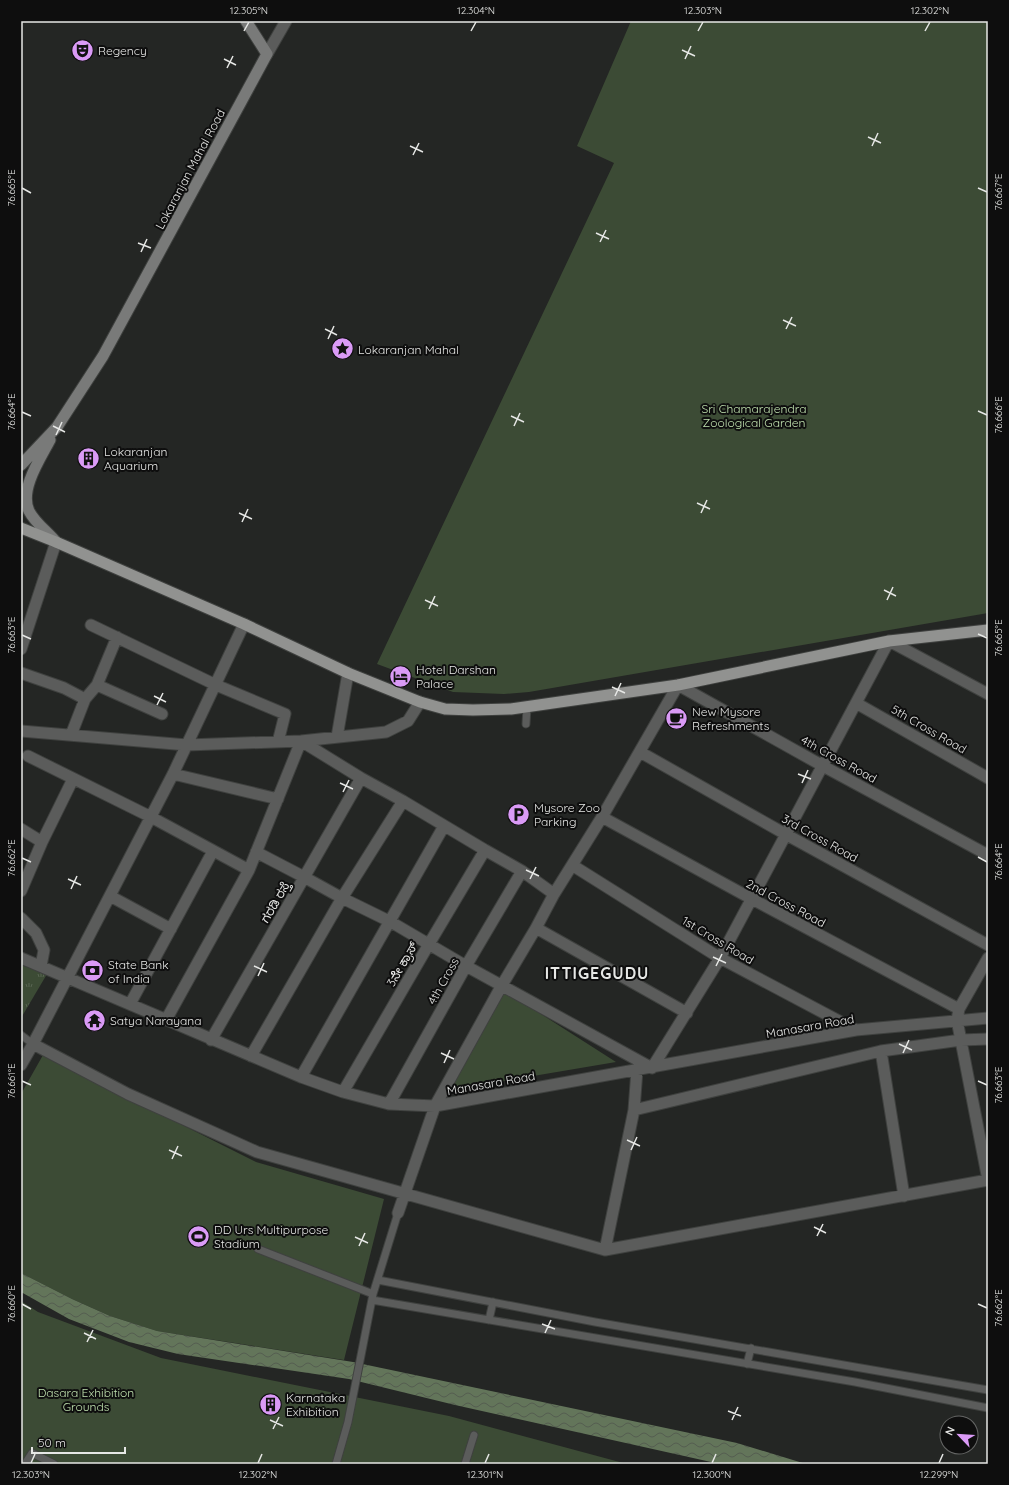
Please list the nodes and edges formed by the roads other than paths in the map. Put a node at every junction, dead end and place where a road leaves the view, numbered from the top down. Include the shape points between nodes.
1 (246, 21) edge
2 (286, 21) edge
3 (268, 54) junction
4 (57, 427) junction
5 (21, 465) edge
6 (21, 528) edge
7 (56, 542) junction
8 (26, 619) edge
9 (244, 624) junction
10 (91, 625) dead end
11 (988, 630) edge
12 (117, 638) junction
13 (889, 641) junction
14 (21, 649) edge
15 (21, 673) edge
16 (348, 673) junction
17 (98, 685) junction
18 (216, 685) junction
19 (678, 685) junction
20 (988, 694) edge
21 (85, 699) junction
22 (420, 702) junction
23 (856, 703) junction
24 (527, 707) junction
25 (162, 714) dead end
26 (526, 724) dead end
27 (21, 731) edge
28 (71, 735) junction
29 (337, 737) junction
30 (301, 741) junction
31 (278, 742) junction
32 (187, 745) junction
33 (640, 752) junction
34 (28, 756) dead end
35 (823, 766) junction
36 (173, 774) junction
37 (360, 778) junction
38 (988, 778) edge
39 (73, 779) junction
40 (278, 799) junction
41 (403, 801) junction
42 (151, 817) junction
43 (602, 817) junction
44 (444, 826) junction
45 (21, 829) edge
46 (787, 835) junction
47 (42, 842) junction
48 (485, 850) junction
49 (213, 851) junction
50 (256, 852) junction
51 (988, 855) edge
52 (572, 865) junction
53 (248, 870) junction
54 (522, 871) junction
55 (304, 877) junction
56 (21, 891) edge
57 (554, 894) junction
58 (110, 896) junction
59 (342, 898) junction
60 (752, 899) junction
61 (21, 918) edge
62 (391, 922) junction
63 (536, 928) junction
64 (171, 929) junction
65 (429, 944) junction
66 (988, 945) edge
67 (21, 958) edge
68 (720, 958) junction
69 (988, 958) edge
70 (40, 966) junction
71 (466, 966) junction
72 (68, 977) junction
73 (502, 985) junction
74 (130, 1004) junction
75 (959, 1009) junction
76 (687, 1013) junction
77 (988, 1018) edge
78 (166, 1020) junction
79 (958, 1020) junction
80 (856, 1030) junction
81 (21, 1035) edge
82 (988, 1039) edge
83 (211, 1040) junction
84 (961, 1040) junction
85 (34, 1044) junction
86 (881, 1051) junction
87 (251, 1056) junction
88 (21, 1065) edge
89 (652, 1068) junction
90 (637, 1070) junction
91 (301, 1077) junction
92 (343, 1092) junction
93 (389, 1104) junction
94 (435, 1106) junction
95 (634, 1110) junction
96 (988, 1180) edge
97 (404, 1194) junction
98 (904, 1196) junction
99 (398, 1213) joint
100 (258, 1248) dead end
101 (605, 1250) junction
102 (378, 1280) junction
103 (373, 1297) junction
104 (493, 1302) junction
105 (489, 1320) junction
106 (751, 1348) junction
107 (747, 1364) junction
108 (988, 1390) edge
109 (988, 1408) edge
110 (474, 1435) dead end
111 (24, 1464) edge
112 (54, 1464) edge
113 (336, 1464) edge
114 (465, 1464) edge

1 - 3 main road
2 - 3 street, Lokaranjan Mahal Road
3 - 4 main road, Lokaranjan Mahal Road via 107,350
4 - 5 main road, Lokaranjan Mahal Road
4 - 7 main road via 34,470 25,494 29,511
6 - 7 main road
7 - 8 street
7 - 9 main road
8 - 14 street
9 - 16 main road
9 - 18 street
10 - 12 street
11 - 13 main road
12 - 17 street
12 - 18 street
13 - 19 main road
13 - 20 street
13 - 23 street
15 - 21 street via 64,688
16 - 22 main road
16 - 29 street
17 - 21 street
17 - 25 street
18 - 31 street via 285,714
18 - 32 street
19 - 24 main road
19 - 33 street
19 - 35 street, 4th Cross Road
21 - 28 street
22 - 24 main road via 445,709
22 - 29 street via 408,721 386,732
23 - 35 street
23 - 38 street, 5th Cross Road
24 - 26 lane
27 - 28 street
28 - 32 street
29 - 30 street
30 - 31 street
30 - 37 street
30 - 40 street
31 - 32 street
32 - 36 street
33 - 43 street
33 - 46 street, 3rd Cross Road
34 - 39 street
35 - 46 street
35 - 51 street, 4th Cross Road
36 - 40 street
36 - 42 street
37 - 41 street
37 - 55 street, ಗರಡಿ ರಸ್ತೆ
39 - 42 street
39 - 47 street
40 - 50 street
41 - 44 street
41 - 59 street
42 - 49 street
42 - 58 street
43 - 52 street
43 - 60 street, 2nd Cross Road
44 - 48 street
44 - 62 street
45 - 47 street
46 - 60 street
46 - 66 street, 3rd Cross Road
47 - 56 street
48 - 54 street
48 - 65 street, 3ನೆೇ ಕ್ರಾಸ್
49 - 53 street
49 - 64 street
50 - 53 street
50 - 55 street
52 - 57 street
52 - 68 street, 1st Cross Road
53 - 78 street
54 - 57 street
54 - 71 street, 4th Cross
55 - 59 street
55 - 83 street, ಗರಡಿ ರಸ್ತೆ
57 - 63 street
58 - 64 street
58 - 72 street
59 - 62 street
59 - 87 street
60 - 68 street
60 - 75 street, 2nd Cross Road
61 - 70 street via 36,933 44,950
62 - 65 street
62 - 91 street
63 - 73 street
63 - 76 street
64 - 74 street
65 - 71 street
65 - 92 street, 3ನೆೇ ಕ್ರಾಸ್
67 - 70 street, Manasara Road
68 - 76 street
68 - 80 street, 1st Cross Road
69 - 75 street
70 - 72 street, Manasara Road
71 - 73 street
71 - 93 street, 4th Cross
72 - 74 street, Manasara Road
72 - 85 street
73 - 89 street
73 - 94 street
74 - 78 street, Manasara Road
75 - 79 street
76 - 89 street
77 - 79 street, Manasara Road
78 - 83 street, Manasara Road
79 - 80 street, Manasara Road
79 - 84 street
80 - 89 street, Manasara Road
81 - 85 lane
82 - 84 street
83 - 87 street, Manasara Road
84 - 86 street
84 - 96 street
85 - 88 street
85 - 97 street via 128,1094 257,1152
86 - 95 street
86 - 98 street
87 - 91 street, Manasara Road
89 - 90 street, Manasara Road
90 - 94 street, Manasara Road
90 - 95 street
91 - 92 street, Manasara Road
92 - 93 street, Manasara Road
93 - 94 street, Manasara Road
94 - 97 street
95 - 101 street
96 - 98 street
97 - 99 street
97 - 101 street
98 - 101 street
99 - 102 lane
100 - 103 lane
102 - 103 lane
102 - 104 lane
103 - 105 lane
103 - 113 lane via 348,1422
104 - 105 lane
104 - 106 lane
105 - 107 lane
106 - 107 lane
106 - 108 lane
107 - 109 lane
110 - 114 lane
111 - 112 lane via 32,1453

